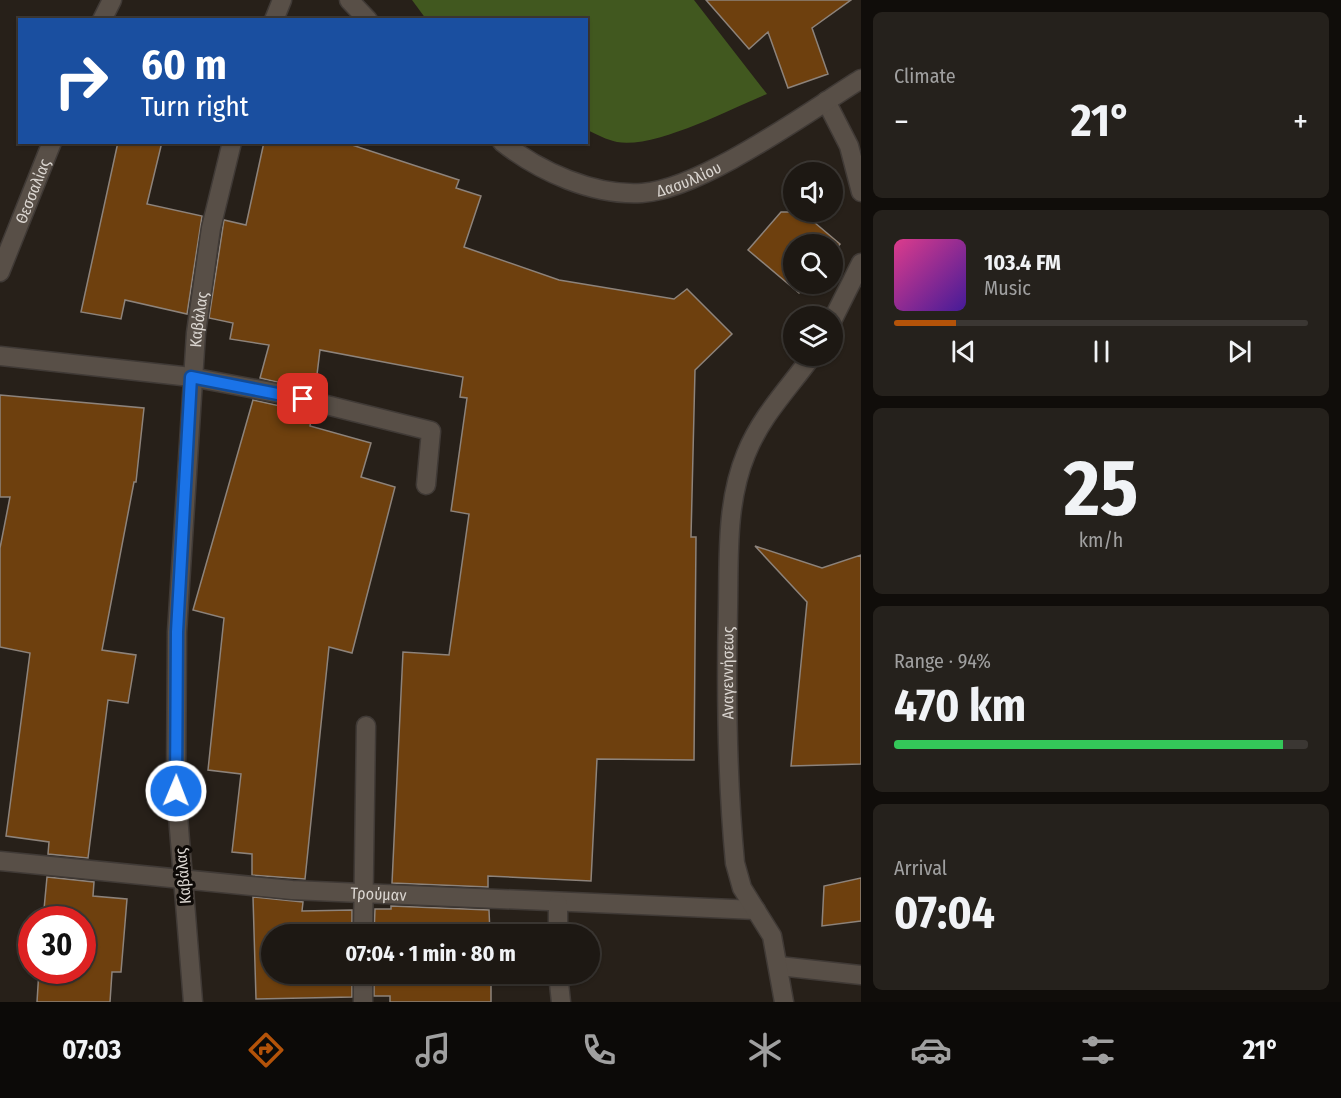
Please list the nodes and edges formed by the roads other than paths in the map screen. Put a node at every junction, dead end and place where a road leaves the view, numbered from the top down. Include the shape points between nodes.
1 (112, 0) edge
2 (282, 0) edge
3 (349, 0) edge
4 (103, 18) edge
5 (275, 18) edge
6 (366, 18) edge
7 (861, 79) edge
8 (826, 101) junction
9 (51, 144) edge
10 (232, 144) edge
11 (505, 144) edge
12 (861, 192) edge
13 (861, 263) edge
14 (0, 272) edge
15 (840, 306) edge
16 (0, 356) edge
17 (804, 366) edge
18 (191, 377) junction
19 (426, 485) dead end
20 (366, 726) dead end
21 (0, 861) edge
22 (184, 880) junction
23 (362, 894) junction
24 (558, 904) junction
25 (756, 910) junction
26 (363, 924) edge
27 (558, 924) edge
28 (779, 966) junction
29 (861, 975) edge
30 (363, 984) edge
31 (559, 984) edge
32 (193, 1002) edge
33 (363, 1002) edge
34 (561, 1002) edge
35 (784, 1002) edge

1 - 4 street
2 - 5 street
3 - 6 street
7 - 8 street, Δασυλλίου
8 - 11 street, Δασυλλίου via 705,172 674,186 643,193 615,192 576,182 528,160
8 - 12 street via 849,146
9 - 14 street, Θεσσαλίας
10 - 18 street, Καβάλας via 211,228
13 - 15 street
16 - 18 street
17 - 25 street, Αναγεννήσεως via 753,436 731,517 727,674 733,838 739,880
18 - 19 street via 282,393 431,431
18 - 22 street, Καβάλας via 177,632 176,791
20 - 23 street
21 - 22 street, Τρούμαν
22 - 23 street, Τρούμαν
22 - 32 street, Καβάλας
23 - 24 street, Τρούμαν
23 - 26 street
24 - 25 street, Τρούμαν
24 - 27 street
25 - 28 street, Αναγεννήσεως via 772,936
28 - 29 street
28 - 35 street, Αναγεννήσεως
30 - 33 street
31 - 34 street

